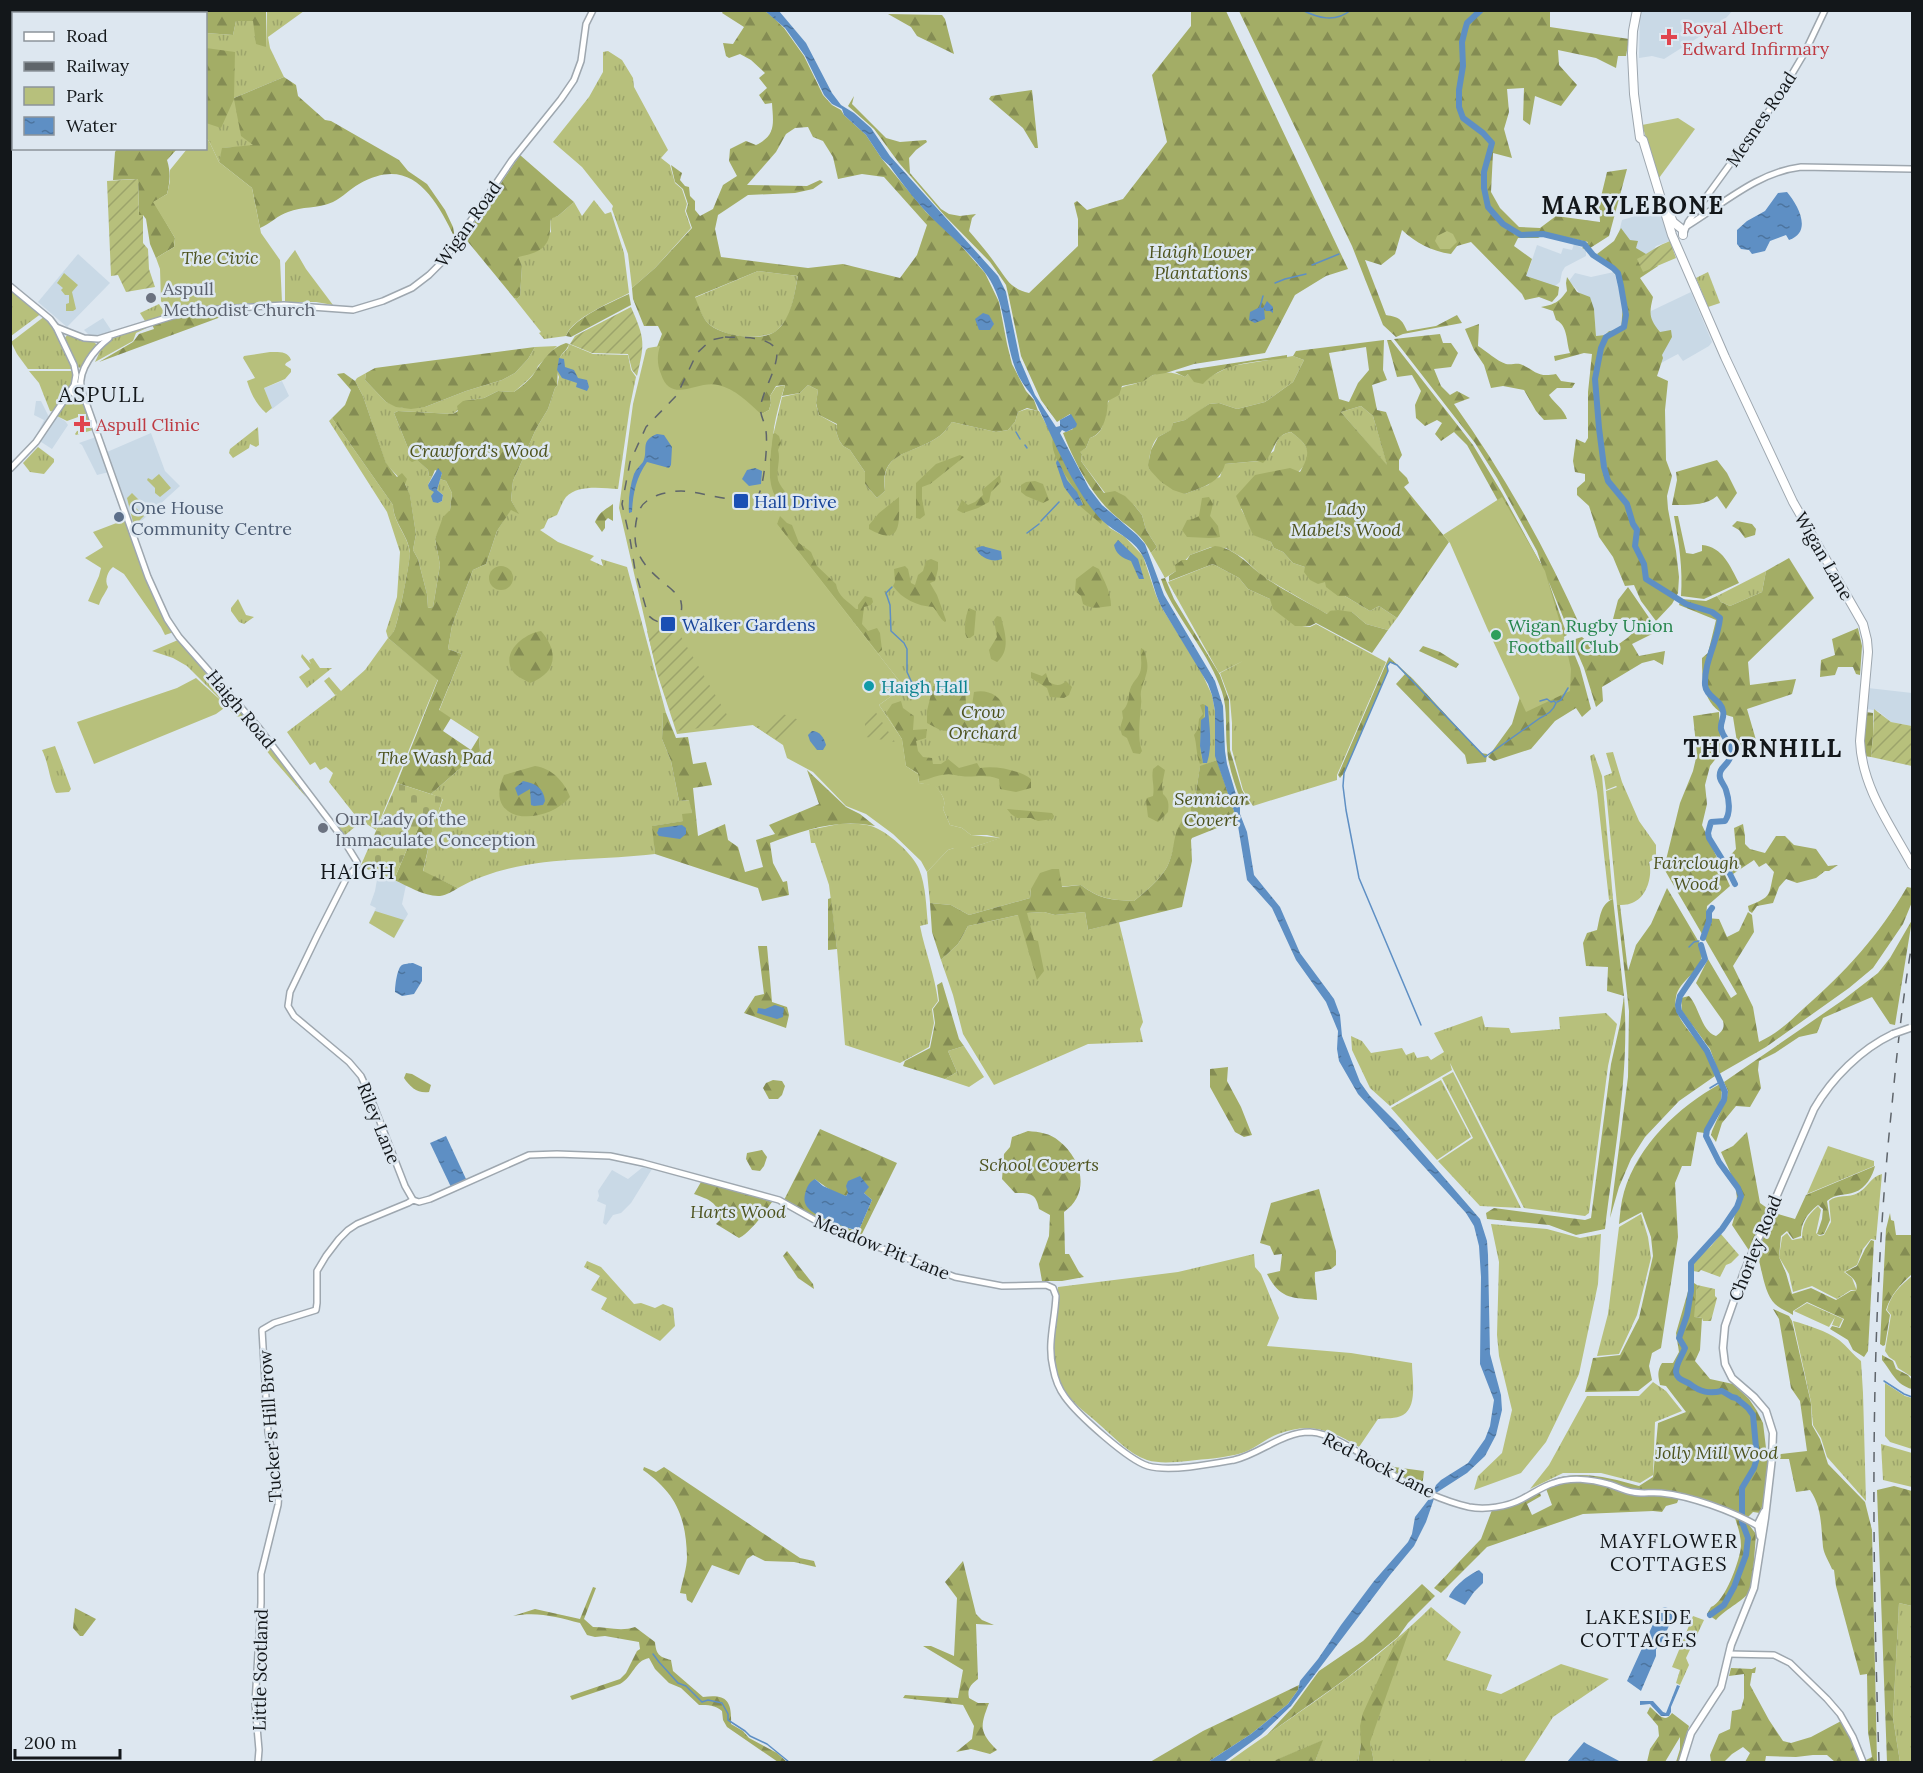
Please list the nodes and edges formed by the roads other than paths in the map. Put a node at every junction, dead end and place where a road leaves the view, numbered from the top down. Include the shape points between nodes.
1 (593, 10) edge
2 (1637, 10) edge
3 (1825, 10) edge
4 (1912, 169) edge
5 (1657, 184) junction
6 (1707, 197) junction
7 (1713, 201) junction
8 (1724, 202) junction
9 (1716, 208) junction
10 (1683, 228) junction
11 (1672, 235) junction
12 (1681, 256) junction
13 (10, 286) edge
14 (56, 327) junction
15 (71, 333) junction
16 (110, 337) junction
17 (90, 340) junction
18 (64, 342) junction
19 (97, 349) junction
20 (74, 365) junction
21 (86, 365) junction
22 (73, 387) junction
23 (79, 392) junction
24 (64, 400) junction
25 (10, 470) edge
26 (1912, 865) edge
27 (287, 1002) joint
28 (1911, 1028) edge
29 (413, 1200) junction
30 (316, 1310) joint
31 (1148, 1466) joint
32 (1761, 1525) junction
33 (261, 1578) joint
34 (1729, 1654) junction
35 (258, 1762) edge
36 (1682, 1762) edge
37 (1863, 1762) edge

1 - 16 main road, Wigan Road via 586,24 574,80 523,145 444,260 412,288 353,310 284,305 203,310
2 - 5 highway, Wigan Lane via 1632,53 1634,94
3 - 6 main road, Mesnes Road via 1784,89
4 - 8 main road via 1792,168 1766,177
5 - 10 highway, Wigan Lane via 1671,219
5 - 11 highway, Wigan Lane
6 - 7 main road
6 - 10 main road, Mesnes Road
7 - 8 main road
7 - 9 main road
8 - 9 main road
9 - 10 main road
10 - 11 highway via 1673,229
10 - 12 highway, Wigan Lane
11 - 12 highway, Wigan Lane
12 - 26 highway, Wigan Lane via 1793,502 1863,624 1868,652 1860,741 1862,759 1881,812
13 - 14 main road
14 - 15 main road
14 - 18 main road
15 - 17 main road
15 - 18 main road
16 - 17 main road, Wigan Road
16 - 19 main road, Wigan Road
17 - 19 main road
18 - 20 main road
19 - 21 main road, Wigan Road
20 - 21 main road
20 - 22 main road
21 - 23 main road, Wigan Road
22 - 23 main road via 77,385
22 - 24 main road
23 - 24 main road
23 - 27 main road, Haigh Road via 86,401 148,577 167,619 259,728 357,861
24 - 25 main road via 36,442
27 - 29 main road, Riley Lane via 294,1016 361,1076
28 - 32 main road, Chorley Road, bridge via 1872,1046 1820,1098 1728,1316 1725,1364 1732,1378 1761,1404 1772,1426 1767,1506
29 - 30 main road, Meadow Pit Lane via 357,1224 339,1239 317,1271
29 - 31 main road, Meadow Pit Lane via 430,1199 529,1155 610,1156 779,1200 829,1228 954,1277 1002,1286 1046,1285 1054,1291 1056,1300 1051,1359 1063,1395 1118,1447
30 - 33 main road, Tucker's Hill Brow via 266,1326 262,1331 268,1432 279,1491
31 - 32 main road, Red Rock Lane via 1196,1466 1237,1459 1277,1440 1310,1432 1350,1447 1403,1481 1472,1507 1496,1506 1520,1500 1554,1482 1581,1480 1634,1492 1667,1494
32 - 34 main road, Chorley Road via 1754,1588
33 - 35 main road, Little Scotland via 255,1704
34 - 36 main road, Chorley Road via 1714,1699 1691,1733
34 - 37 main road via 1774,1655 1790,1663 1840,1714

